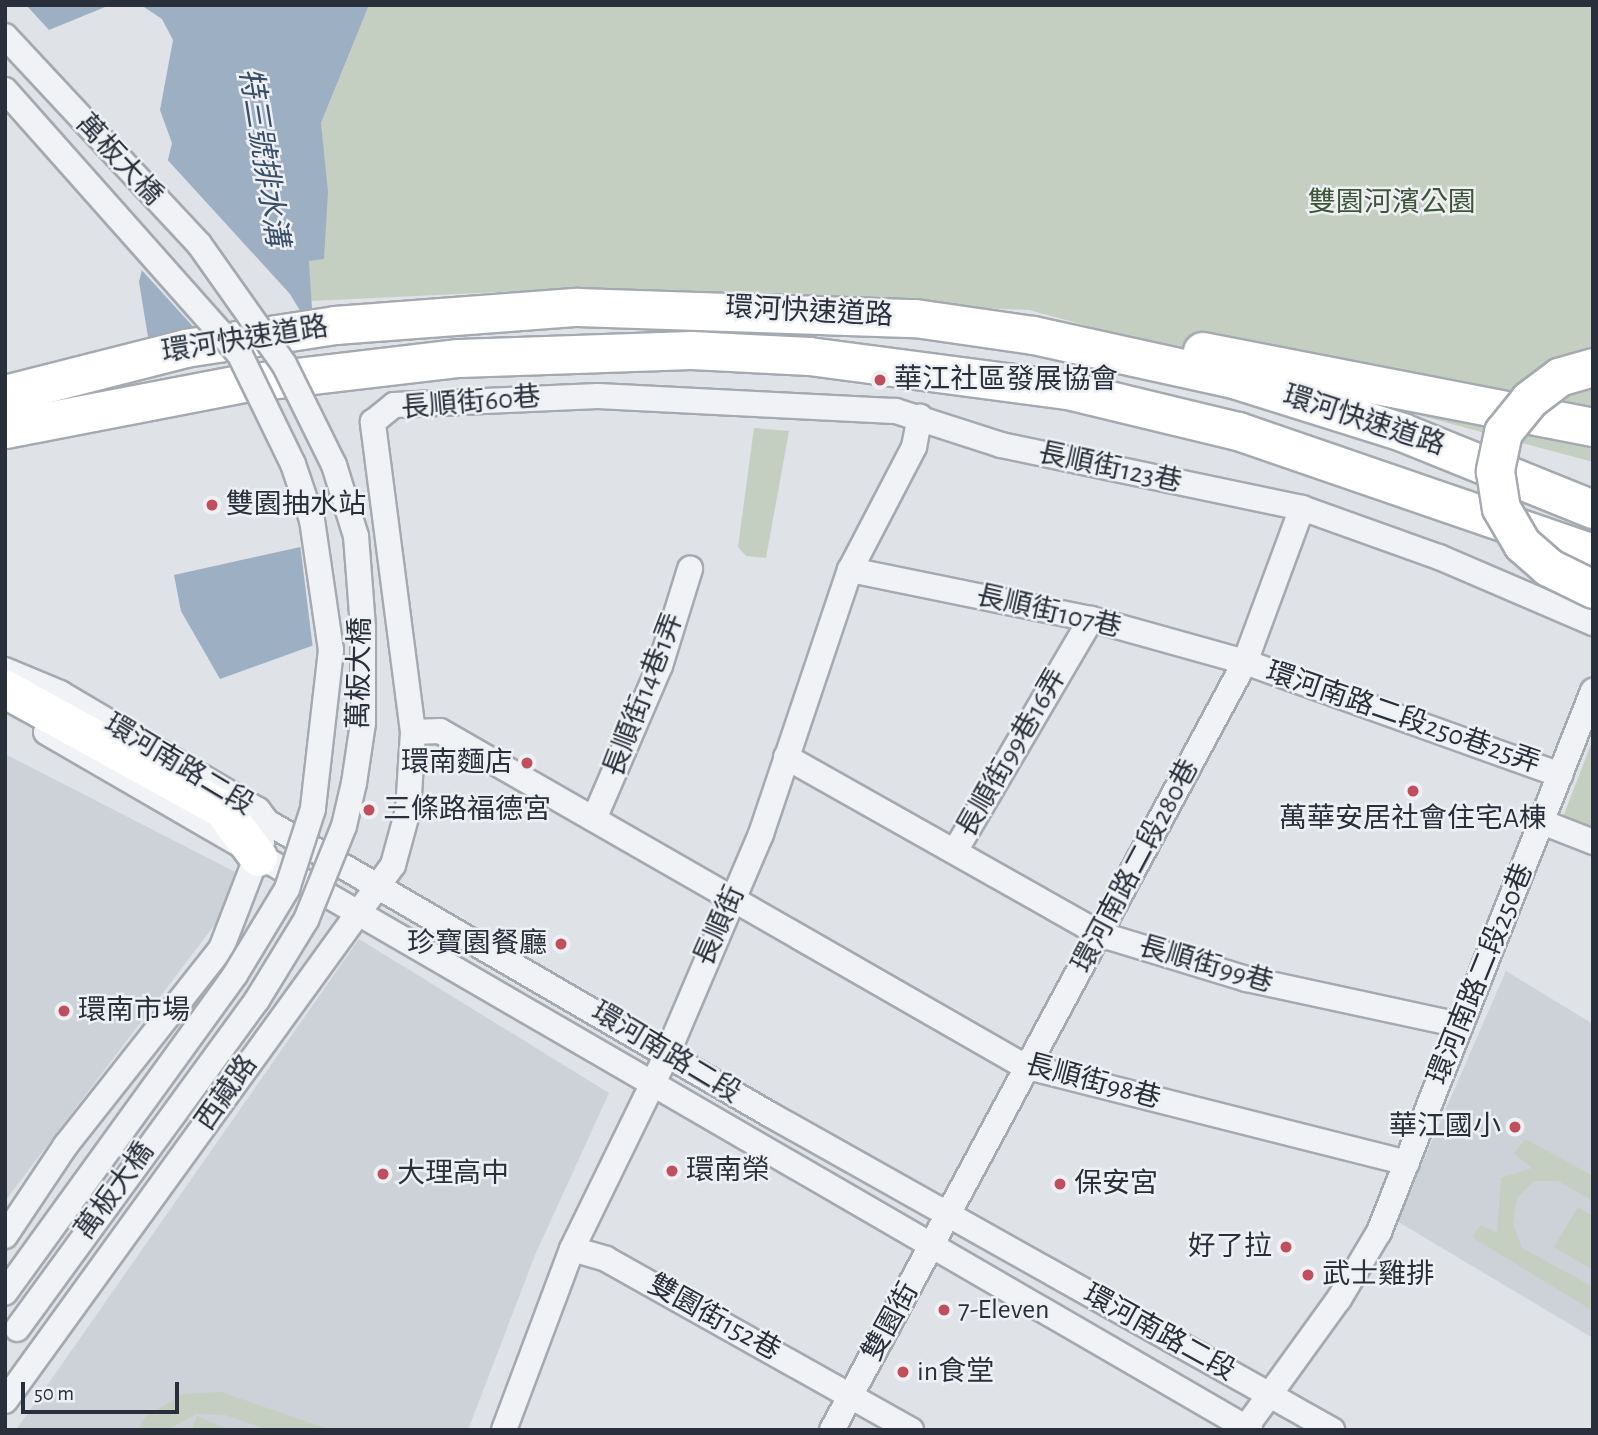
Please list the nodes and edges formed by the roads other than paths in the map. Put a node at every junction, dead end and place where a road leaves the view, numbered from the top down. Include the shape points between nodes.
1 (5, 36) edge
2 (5, 90) edge
3 (1033, 335) junction
4 (1593, 354) edge
5 (110, 365) junction
6 (1593, 367) edge
7 (5, 394) edge
8 (5, 404) edge
9 (920, 417) junction
10 (1593, 427) edge
11 (5, 429) edge
12 (1302, 508) junction
13 (1593, 509) edge
14 (1593, 553) edge
15 (690, 569) dead end
16 (850, 570) junction
17 (1593, 589) edge
18 (1593, 606) edge
19 (1091, 619) junction
20 (1593, 623) edge
21 (1245, 662) junction
22 (5, 670) edge
23 (5, 689) edge
24 (1593, 691) edge
25 (5, 708) edge
26 (413, 732) junction
27 (786, 757) junction
28 (1560, 775) junction
29 (594, 818) junction
30 (267, 822) junction
31 (1542, 822) junction
32 (1593, 842) edge
33 (955, 851) junction
34 (258, 857) junction
35 (376, 887) junction
36 (733, 895) junction
37 (354, 911) junction
38 (1102, 935) junction
39 (1459, 1024) junction
40 (668, 1052) junction
41 (1024, 1066) junction
42 (650, 1081) junction
43 (1407, 1163) junction
44 (948, 1213) junction
45 (5, 1236) edge
46 (934, 1244) junction
47 (572, 1249) junction
48 (5, 1293) edge
49 (11, 1336) edge
50 (1269, 1394) junction
51 (851, 1396) junction
52 (5, 1401) edge
53 (1247, 1429) edge
54 (504, 1430) edge
55 (832, 1430) edge
56 (911, 1430) edge
57 (1332, 1430) edge

1 - 49 street, 萬板大橋, bridge via 199,244 296,383 334,464 356,536 363,628 363,723 354,783 340,838 306,920 257,1000
2 - 48 street, 萬板大橋, bridge via 240,355 293,464 312,520 331,650 315,797 286,889 235,975
3 - 5 highway, 環河快速道路, bridge via 915,317 799,310 577,307 335,325
3 - 10 highway via 1238,355
3 - 13 highway, 環河快速道路 via 1247,383 1402,432
4 - 18 street via 1558,362 1508,402 1489,432 1482,466 1485,505 1500,536 1545,584
5 - 7 highway, 環河快速道路
5 - 8 highway
6 - 17 highway, bridge via 1559,377 1529,400 1503,432 1495,471 1501,508 1522,544 1548,567
9 - 12 street, 長順街123巷 via 1000,445
9 - 16 street, 長順街 via 914,447
9 - 26 street, 長順街60巷 via 758,400 598,396 394,405 373,422
11 - 14 highway, 環河快速道路, bridge via 245,383 569,352 809,356 1068,390 1237,431
12 - 20 street, 長順街123巷 via 1439,556
12 - 21 street, 環河南路二段280巷
15 - 29 street, 長順街14巷1弄 via 660,666
16 - 19 street, 長順街107巷
16 - 27 street, 長順街
19 - 21 street, 長順街107巷
19 - 33 street, 長順街99巷16弄
21 - 28 street, 環河南路二段250巷25弄
21 - 38 street, 環河南路二段280巷
22 - 30 street, 環河南路二段 via 60,693 258,810
23 - 34 highway via 222,809
24 - 28 street, 環河南路二段250巷
25 - 34 street, 環河南路二段
26 - 29 street, 長順街98巷 via 440,731
26 - 35 street, 長順街60巷 via 408,810 393,865
27 - 33 street, 長順街99巷
27 - 36 street, 長順街
28 - 31 street, 環河南路二段250巷
29 - 36 street, 長順街98巷
30 - 34 street
30 - 35 street, 環河南路二段
31 - 32 street
31 - 39 street, 環河南路二段250巷
33 - 38 street, 長順街99巷
34 - 37 street, 環河南路二段
34 - 45 street via 221,949 66,1145
35 - 37 street, 西藏路
35 - 40 street, 環河南路二段
36 - 40 street, 長順街
36 - 41 street, 長順街98巷
37 - 42 street, 環河南路二段
37 - 52 street, 西藏路
38 - 39 street, 長順街99巷 via 1247,979
38 - 41 street, 環河南路二段280巷
39 - 43 street, 環河南路二段250巷
40 - 42 street, 長順街
40 - 44 street, 環河南路二段
41 - 43 street, 長順街98巷
41 - 44 street, 環河南路二段280巷
42 - 46 street, 環河南路二段
42 - 47 street, 長順街
43 - 50 street, 環河南路二段250巷 via 1379,1233 1339,1299
44 - 46 street, 雙園街
44 - 50 street, 環河南路二段
46 - 51 street, 雙園街
46 - 53 street, 環河南路二段
47 - 51 street, 雙園街152巷 via 606,1259
47 - 54 street, 長順街
50 - 53 street, 環河南路二段250巷
50 - 57 street, 環河南路二段
51 - 55 street, 雙園街
51 - 56 street, 雙園街152巷

